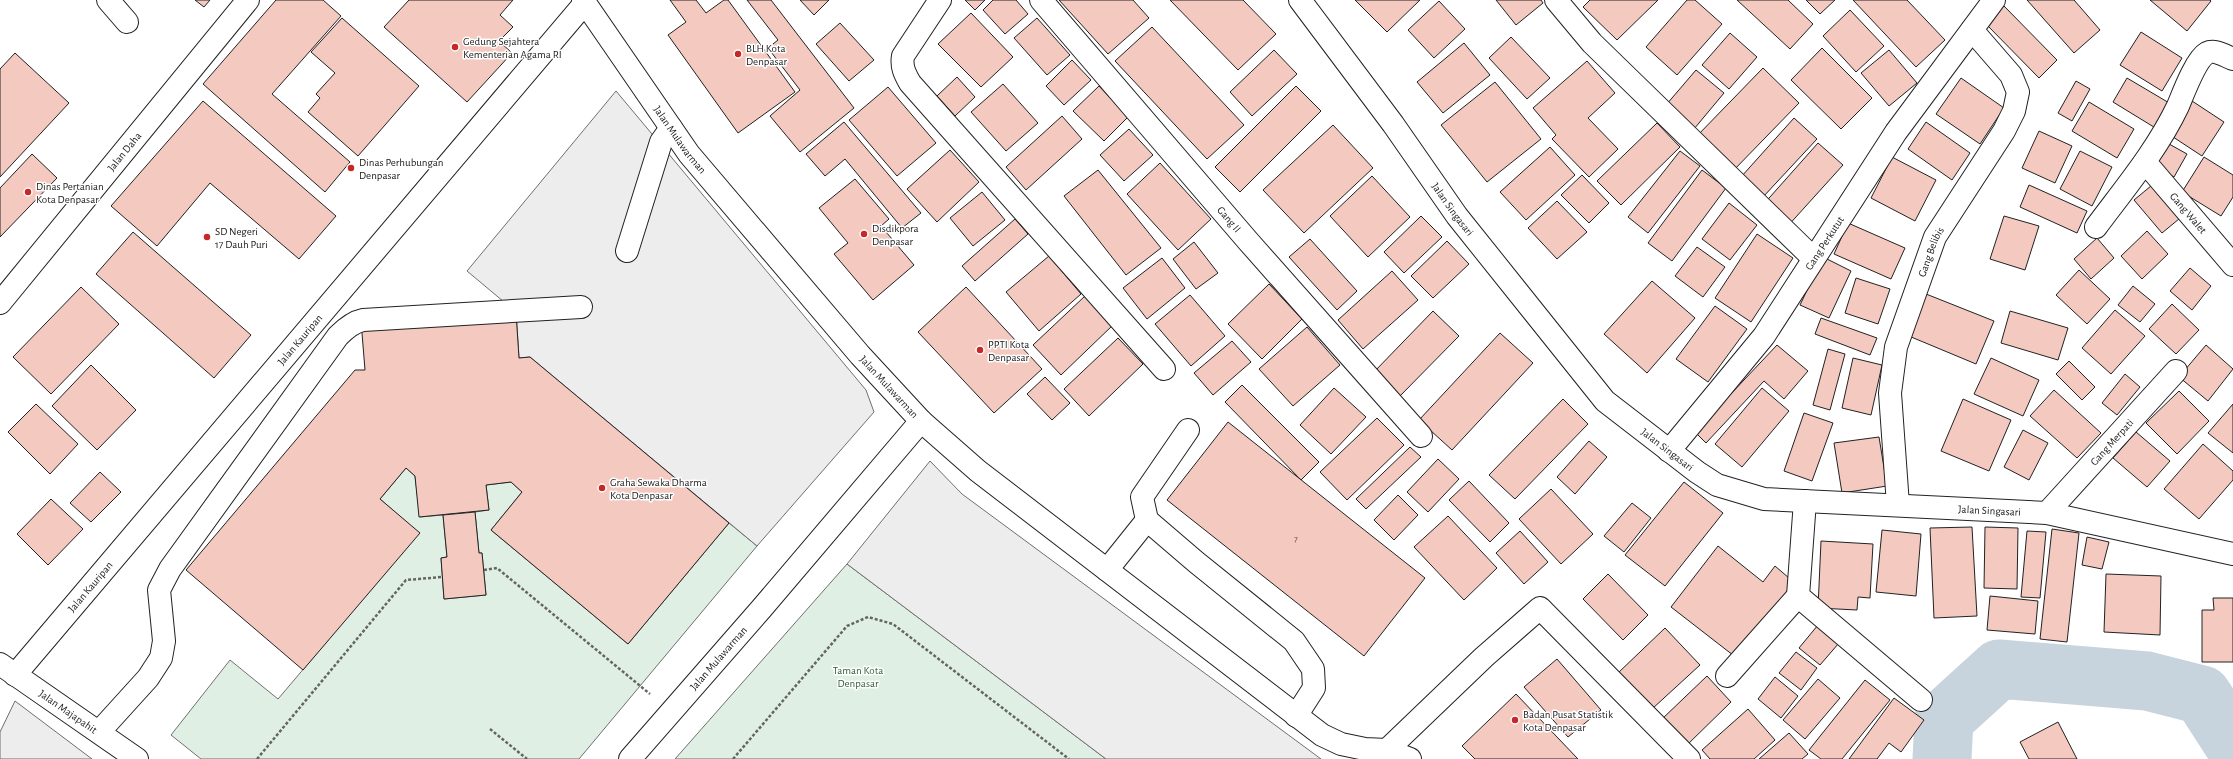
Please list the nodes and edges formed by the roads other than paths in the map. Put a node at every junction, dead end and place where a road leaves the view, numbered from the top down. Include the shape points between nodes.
1 (108, 0) edge
2 (248, 0) edge
3 (940, 0) edge
4 (1041, 0) edge
5 (1300, 0) edge
6 (1556, 0) edge
7 (1994, 0) edge
8 (584, 2) edge
9 (127, 22) dead end
10 (1972, 30) junction
11 (2233, 59) edge
12 (671, 128) junction
13 (2145, 162) junction
14 (2096, 227) dead end
15 (627, 251) dead end
16 (1813, 258) junction
17 (2233, 264) edge
18 (0, 303) edge
19 (581, 307) dead end
20 (1164, 369) dead end
21 (2176, 371) dead end
22 (921, 421) junction
23 (1188, 430) dead end
24 (1421, 436) dead end
25 (1669, 451) junction
26 (1805, 502) junction
27 (1898, 505) junction
28 (2046, 513) junction
29 (1147, 520) junction
30 (2233, 554) edge
31 (1107, 570) junction
32 (1798, 596) junction
33 (7, 670) edge
34 (1727, 676) dead end
35 (1921, 700) dead end
36 (1296, 716) junction
37 (99, 732) junction
38 (1387, 750) junction
39 (137, 759) edge
40 (630, 759) edge
41 (1410, 759) edge
42 (1689, 759) edge

1 - 9 street
2 - 18 street, Jalan Daha
3 - 20 street via 903,56 901,63 910,83
4 - 24 street, Gang II via 1248,241
5 - 25 street, Jalan Singasari via 1393,124 1457,216 1605,401
6 - 16 street via 1592,43
7 - 10 street, Gang Perkutut
8 - 12 street, Jalan Mulawarman
8 - 33 street, Jalan Kauripan
10 - 16 street, Gang Perkutut via 1896,132
10 - 27 street, Gang Belibis via 2011,75 2018,92 2014,111 2004,131 1935,237 1896,347 1890,393
11 - 13 street via 2212,52 2206,54 2194,70 2170,122
12 - 15 street via 661,142
12 - 22 street, Jalan Mulawarman via 689,154 860,355
13 - 14 street
13 - 17 street, Gang Walet
16 - 25 street, Gang Perkutut via 1764,336
19 - 37 street via 363,320 355,322 338,336 170,569 159,590 164,641 160,658 148,678
21 - 28 street, Gang Merpati
22 - 31 street via 978,471
22 - 40 street, Jalan Mulawarman
23 - 29 street via 1142,497
25 - 26 street, Jalan Singasari via 1697,472 1724,487 1764,499
26 - 27 street, Jalan Singasari
26 - 32 street
27 - 28 street, Jalan Singasari
28 - 30 street, Jalan Singasari
29 - 31 street
29 - 36 street via 1294,641 1312,669 1314,688
31 - 36 street
32 - 34 street
32 - 35 street
33 - 37 street, Jalan Majapahit
36 - 38 street via 1322,735 1341,744
37 - 39 street, Jalan Majapahit
38 - 41 street
38 - 42 street via 1484,657 1540,608

